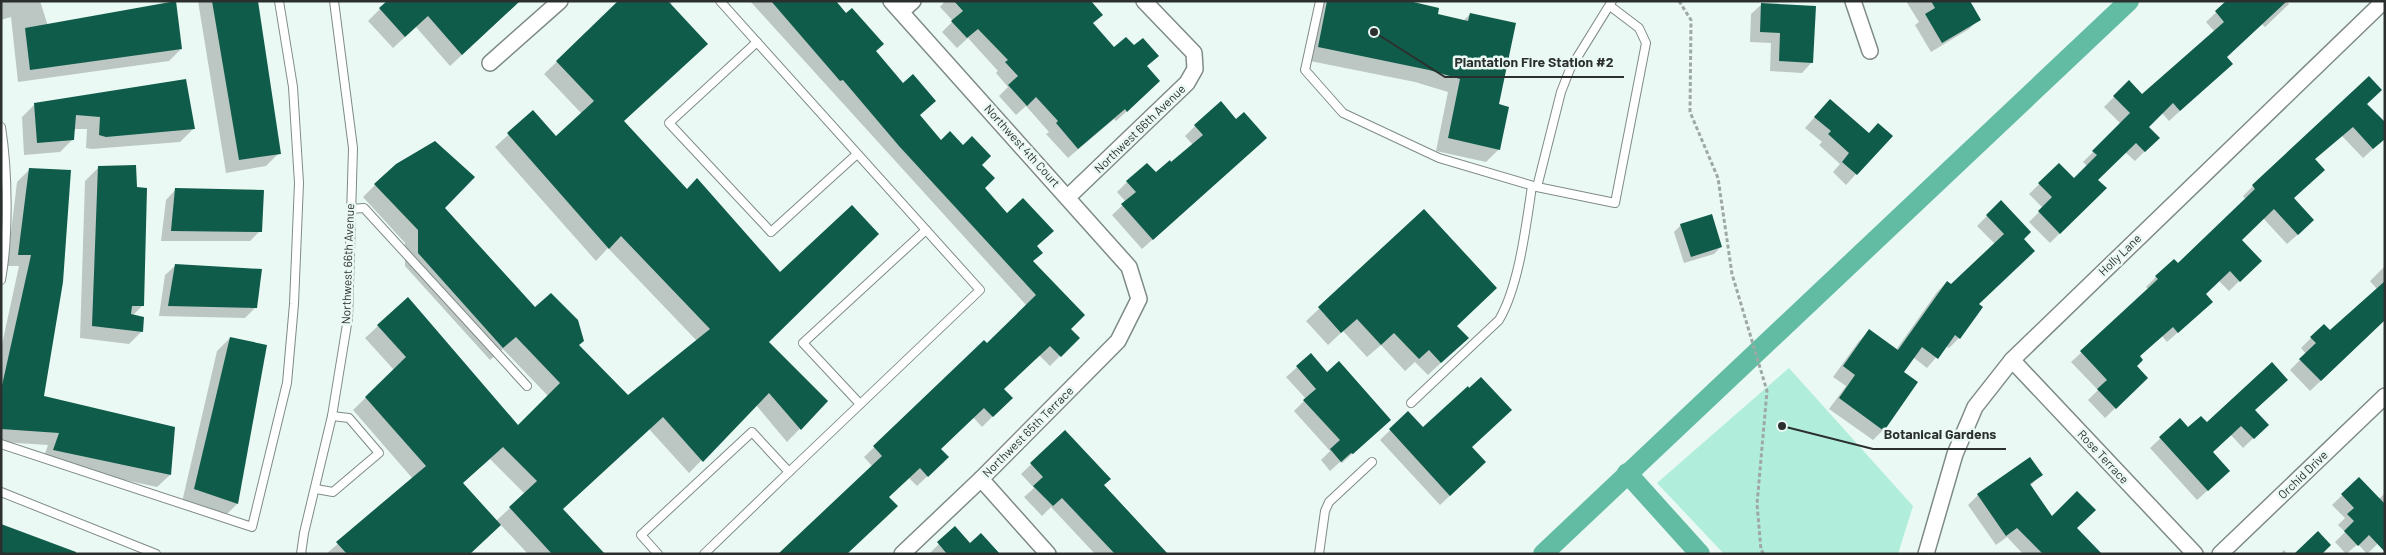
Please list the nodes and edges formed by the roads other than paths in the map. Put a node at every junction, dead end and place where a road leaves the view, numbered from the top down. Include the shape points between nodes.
1 (279, 1) edge
2 (334, 1) edge
3 (560, 1) edge
4 (720, 1) edge
5 (913, 1) edge
6 (1144, 1) edge
7 (1320, 1) edge
8 (1853, 1) edge
9 (2384, 1) edge
10 (1611, 4) edge
11 (896, 7) edge
12 (756, 42) junction
13 (1870, 51) dead end
14 (490, 63) dead end
15 (1, 127) edge
16 (857, 154) junction
17 (1535, 187) junction
18 (1068, 197) junction
19 (351, 209) junction
20 (926, 230) junction
21 (1, 280) edge
22 (1140, 299) joint
23 (2012, 360) junction
24 (527, 386) dead end
25 (2385, 396) edge
26 (1411, 403) dead end
27 (860, 404) junction
28 (332, 416) junction
29 (1, 444) edge
30 (1372, 462) dead end
31 (789, 472) junction
32 (981, 479) junction
33 (316, 489) junction
34 (1, 492) edge
35 (156, 554) edge
36 (301, 554) edge
37 (658, 554) edge
38 (704, 554) edge
39 (902, 554) edge
40 (1048, 554) edge
41 (1319, 554) edge
42 (1926, 554) edge
43 (2195, 554) edge
44 (2220, 554) edge

1 - 29 lane via 293,87 299,183 294,304 286,383 252,527
2 - 19 lane, Northwest 66th Avenue via 353,148
3 - 14 street
4 - 12 lane
5 - 11 street
6 - 18 street, Northwest 66th Avenue via 1194,53 1195,69 1188,83
7 - 17 lane via 1305,70 1343,113 1439,158
8 - 13 street
9 - 23 street, Holly Lane
10 - 17 lane via 1570,69 1560,92
10 - 17 lane via 1640,28 1646,43 1615,203
11 - 18 street, Northwest 4th Court
12 - 16 lane
12 - 16 lane via 670,122 771,232
15 - 21 lane via 5,156
16 - 20 lane
17 - 26 lane via 1514,284 1499,320
18 - 22 street, Northwest 4th Court via 1129,267
19 - 24 lane via 364,208
19 - 28 lane, Northwest 66th Avenue via 348,318
20 - 27 lane via 980,290
20 - 27 lane via 803,343
22 - 32 street, Northwest 65th Terrace via 1118,342
23 - 42 street, Holly Lane via 1975,407 1955,454
23 - 43 street, Rose Terrace
25 - 44 street, Orchid Drive
27 - 31 lane
28 - 33 lane, Northwest 66th Avenue
28 - 33 lane via 349,418 379,453 334,492
30 - 41 lane via 1329,502
31 - 37 lane via 752,432 641,535
31 - 38 lane
32 - 39 street, Northwest 65th Terrace
32 - 40 street
33 - 36 lane, Northwest 66th Avenue
34 - 35 lane

